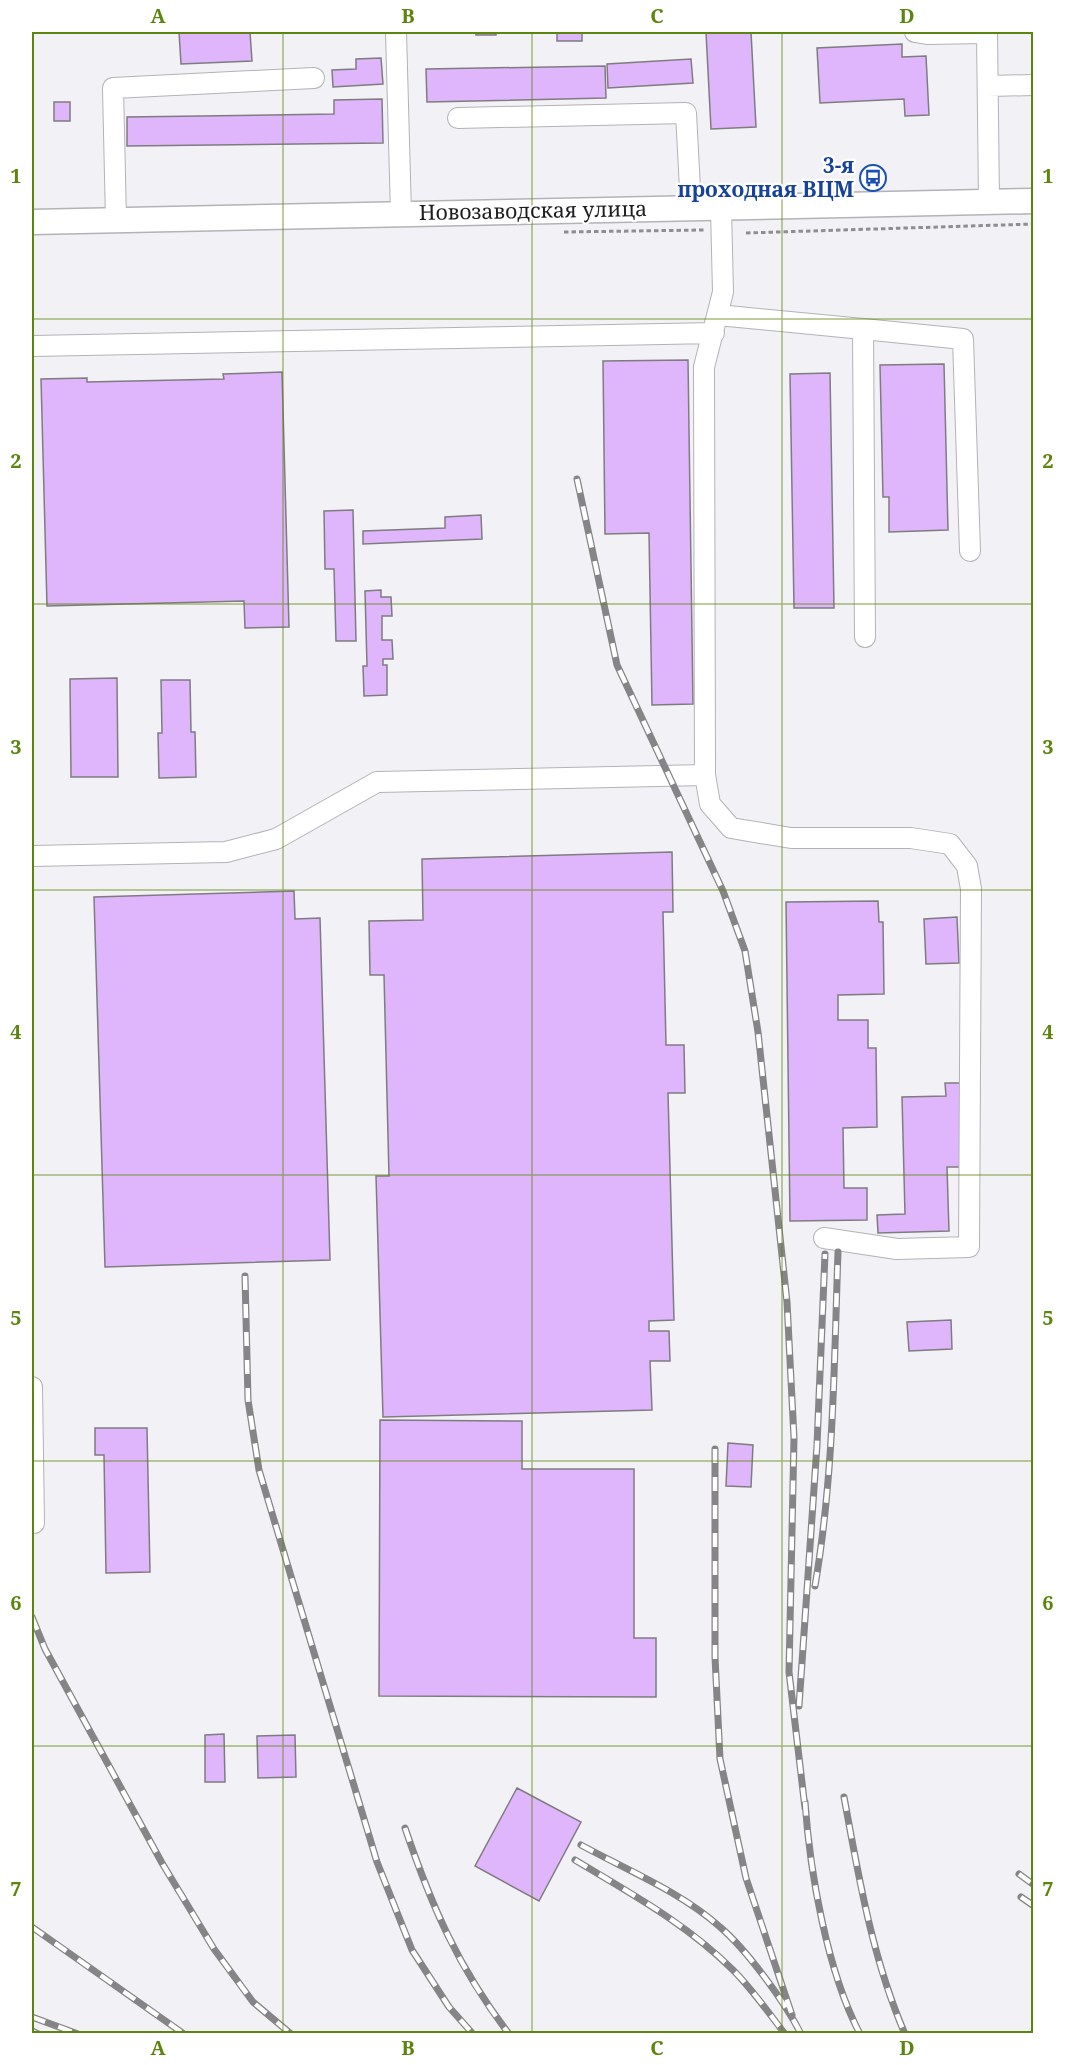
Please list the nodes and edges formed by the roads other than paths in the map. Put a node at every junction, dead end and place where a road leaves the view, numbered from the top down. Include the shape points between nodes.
1 (396, 32) edge
2 (915, 32) edge
3 (987, 32) edge
4 (314, 78) dead end
5 (1034, 85) edge
6 (988, 86) junction
7 (458, 118) dead end
8 (1034, 201) edge
9 (989, 202) junction
10 (691, 208) junction
11 (721, 208) junction
12 (401, 214) junction
13 (116, 220) junction
14 (32, 222) edge
15 (716, 324) junction
16 (863, 329) junction
17 (32, 346) edge
18 (970, 550) dead end
19 (865, 637) dead end
20 (705, 775) junction
21 (32, 856) edge
22 (824, 1238) dead end
23 (32, 1387) edge
24 (34, 1524) dead end

1 - 12 street
2 - 3 street
3 - 6 street
4 - 13 street via 113,88
5 - 6 street
6 - 9 street
7 - 10 street via 686,113
8 - 9 main road, Новозаводская улица
9 - 11 main road, Новозаводская улица
10 - 11 main road, Новозаводская улица
10 - 12 main road, Новозаводская улица
11 - 15 street via 723,292
12 - 13 main road, Новозаводская улица
13 - 14 main road, Новозаводская улица
15 - 16 street
15 - 17 street
15 - 20 street via 704,367
16 - 18 street via 963,339
16 - 19 street
20 - 21 street via 377,782 276,839 226,852
20 - 22 street via 710,804 731,828 791,838 911,838 950,844 967,866 971,889 969,1247 897,1249
23 - 24 street

